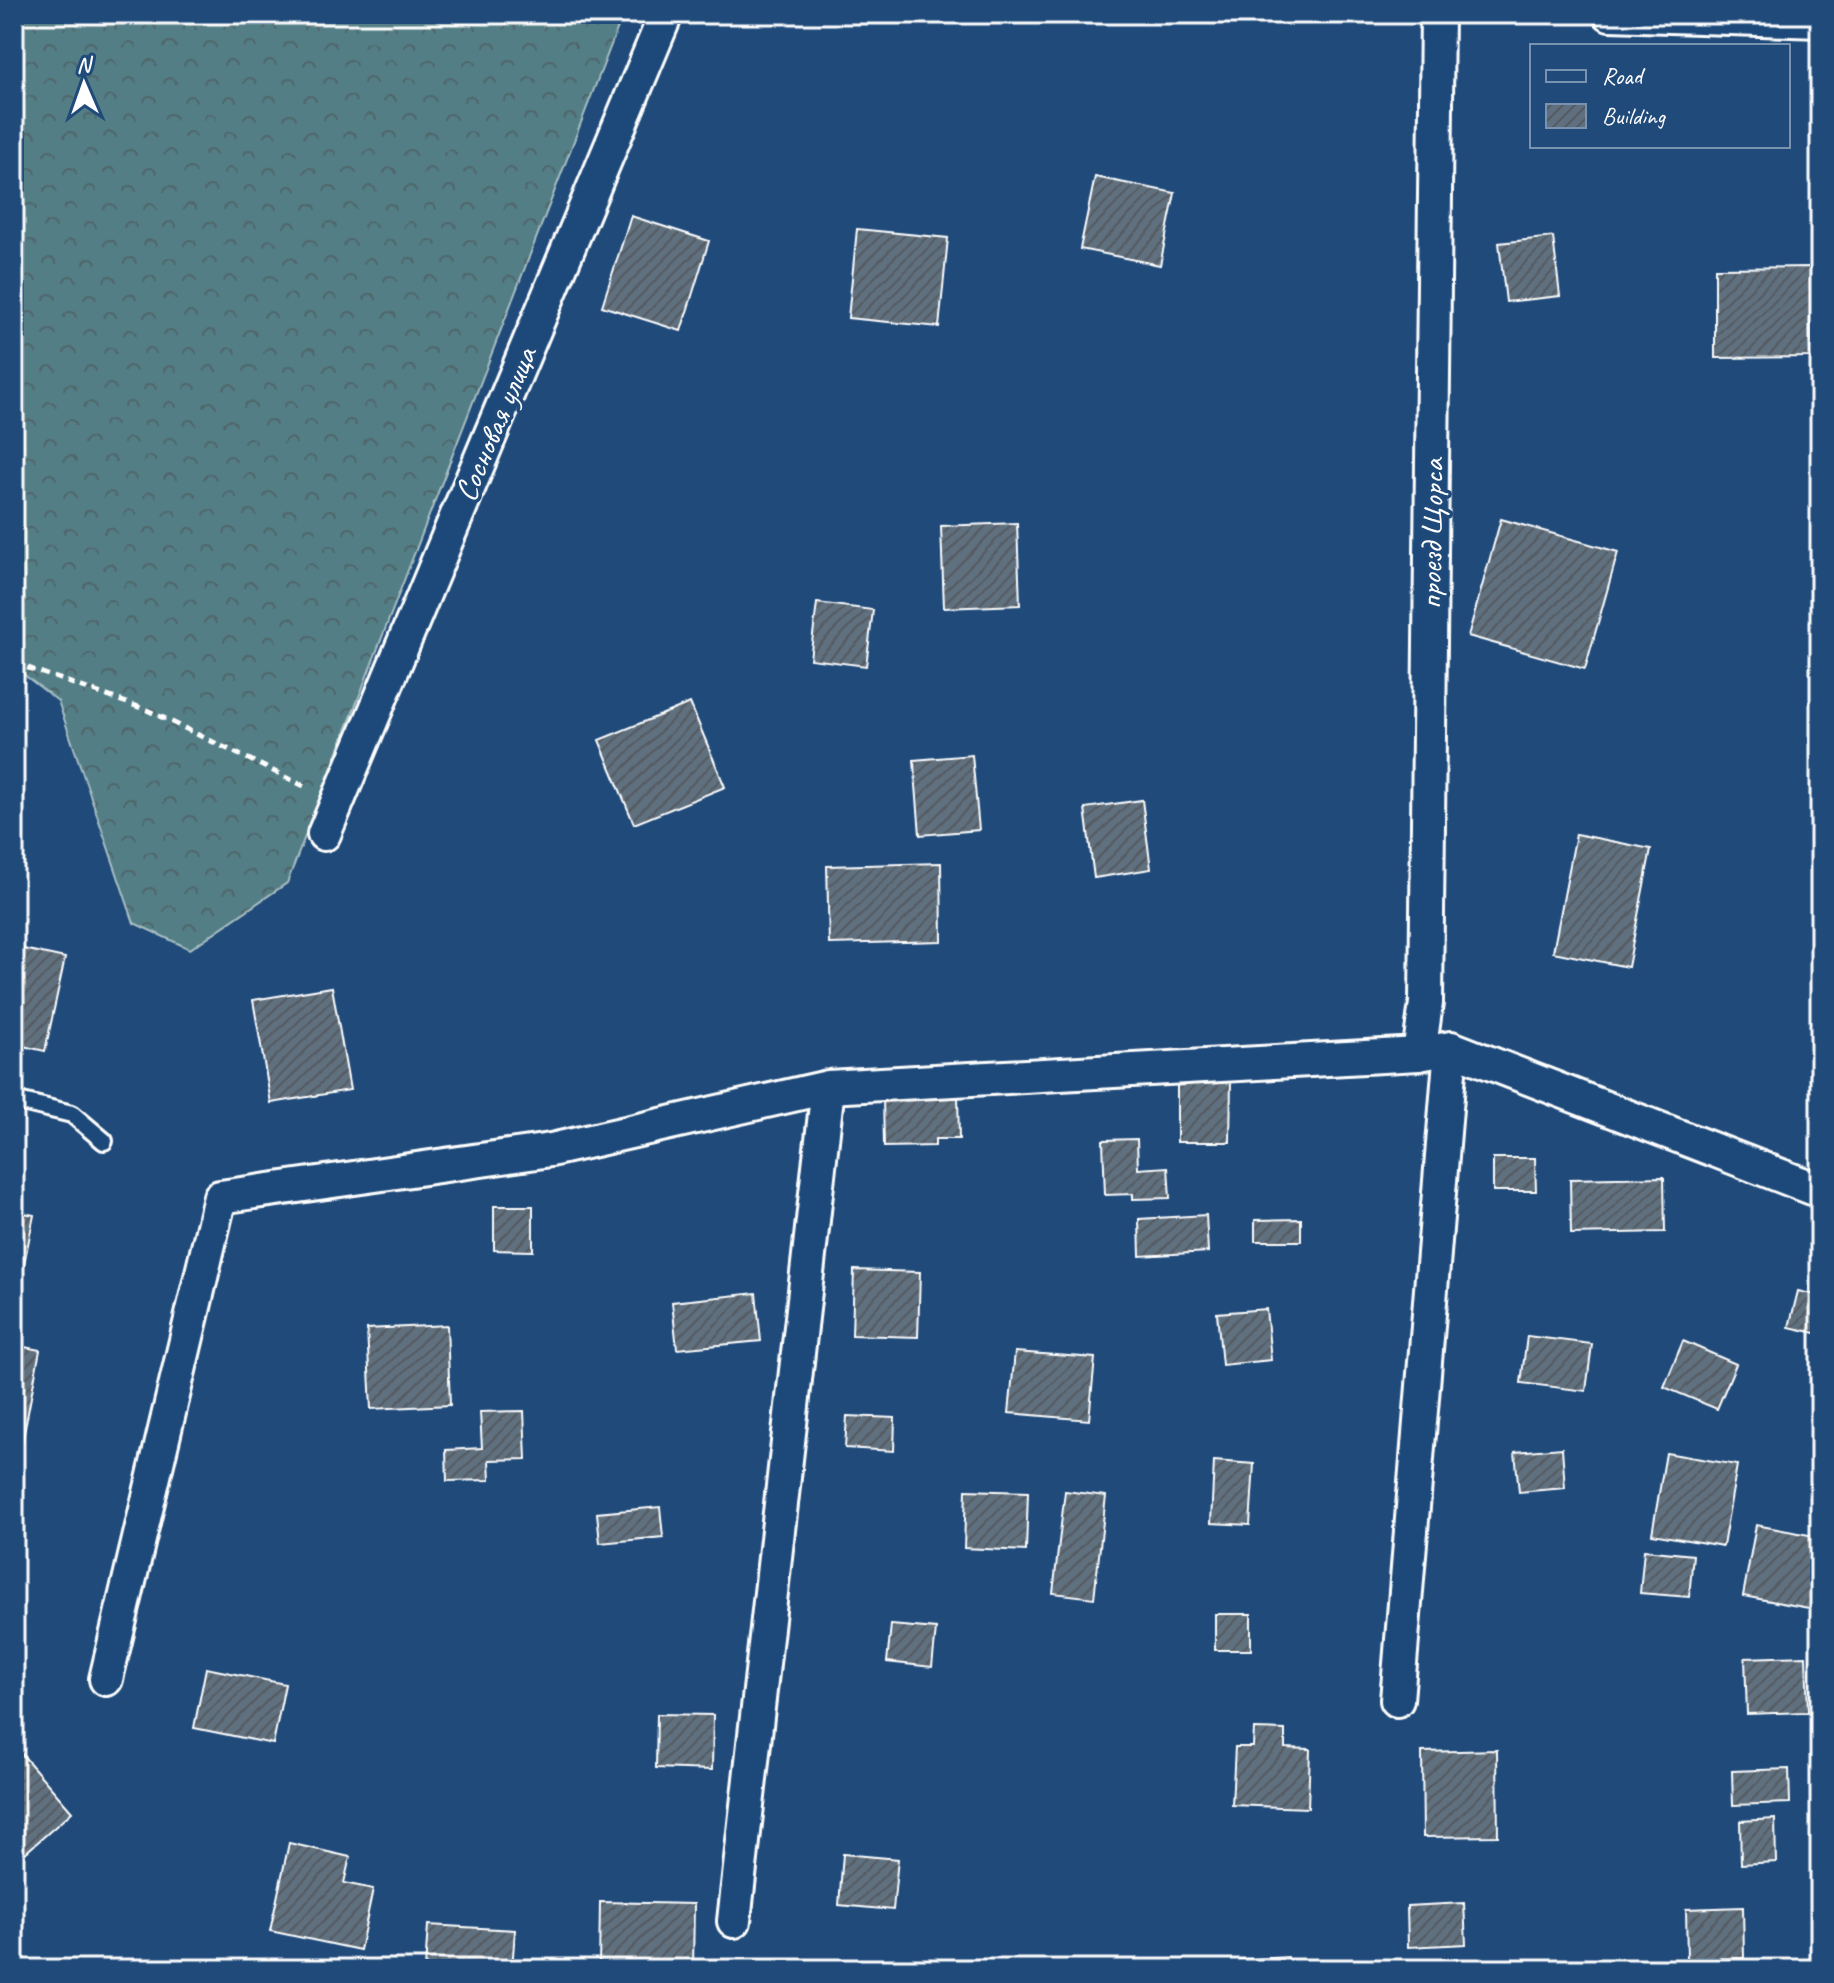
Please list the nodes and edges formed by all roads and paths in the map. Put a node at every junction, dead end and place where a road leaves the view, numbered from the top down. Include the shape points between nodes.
1 (666, 14) edge
2 (1437, 14) edge
3 (1610, 14) edge
4 (1820, 21) edge
5 (14, 663) edge
6 (337, 802) junction
7 (324, 834) dead end
8 (1451, 1048) junction
9 (1419, 1054) junction
10 (828, 1087) junction
11 (14, 1100) edge
12 (104, 1141) dead end
13 (1820, 1191) edge
14 (106, 1679) dead end
15 (1397, 1700) dead end
16 (734, 1921) dead end

1 - 6 street, Сосновая улица
2 - 9 street, проезд Щорса via 1426,1003
3 - 4 street
5 - 6 path via 147,710
6 - 7 street, Сосновая улица
8 - 9 street
8 - 13 street
8 - 15 street
9 - 10 street
10 - 14 street via 551,1150 220,1197
10 - 16 street
11 - 12 lane via 72,1114

